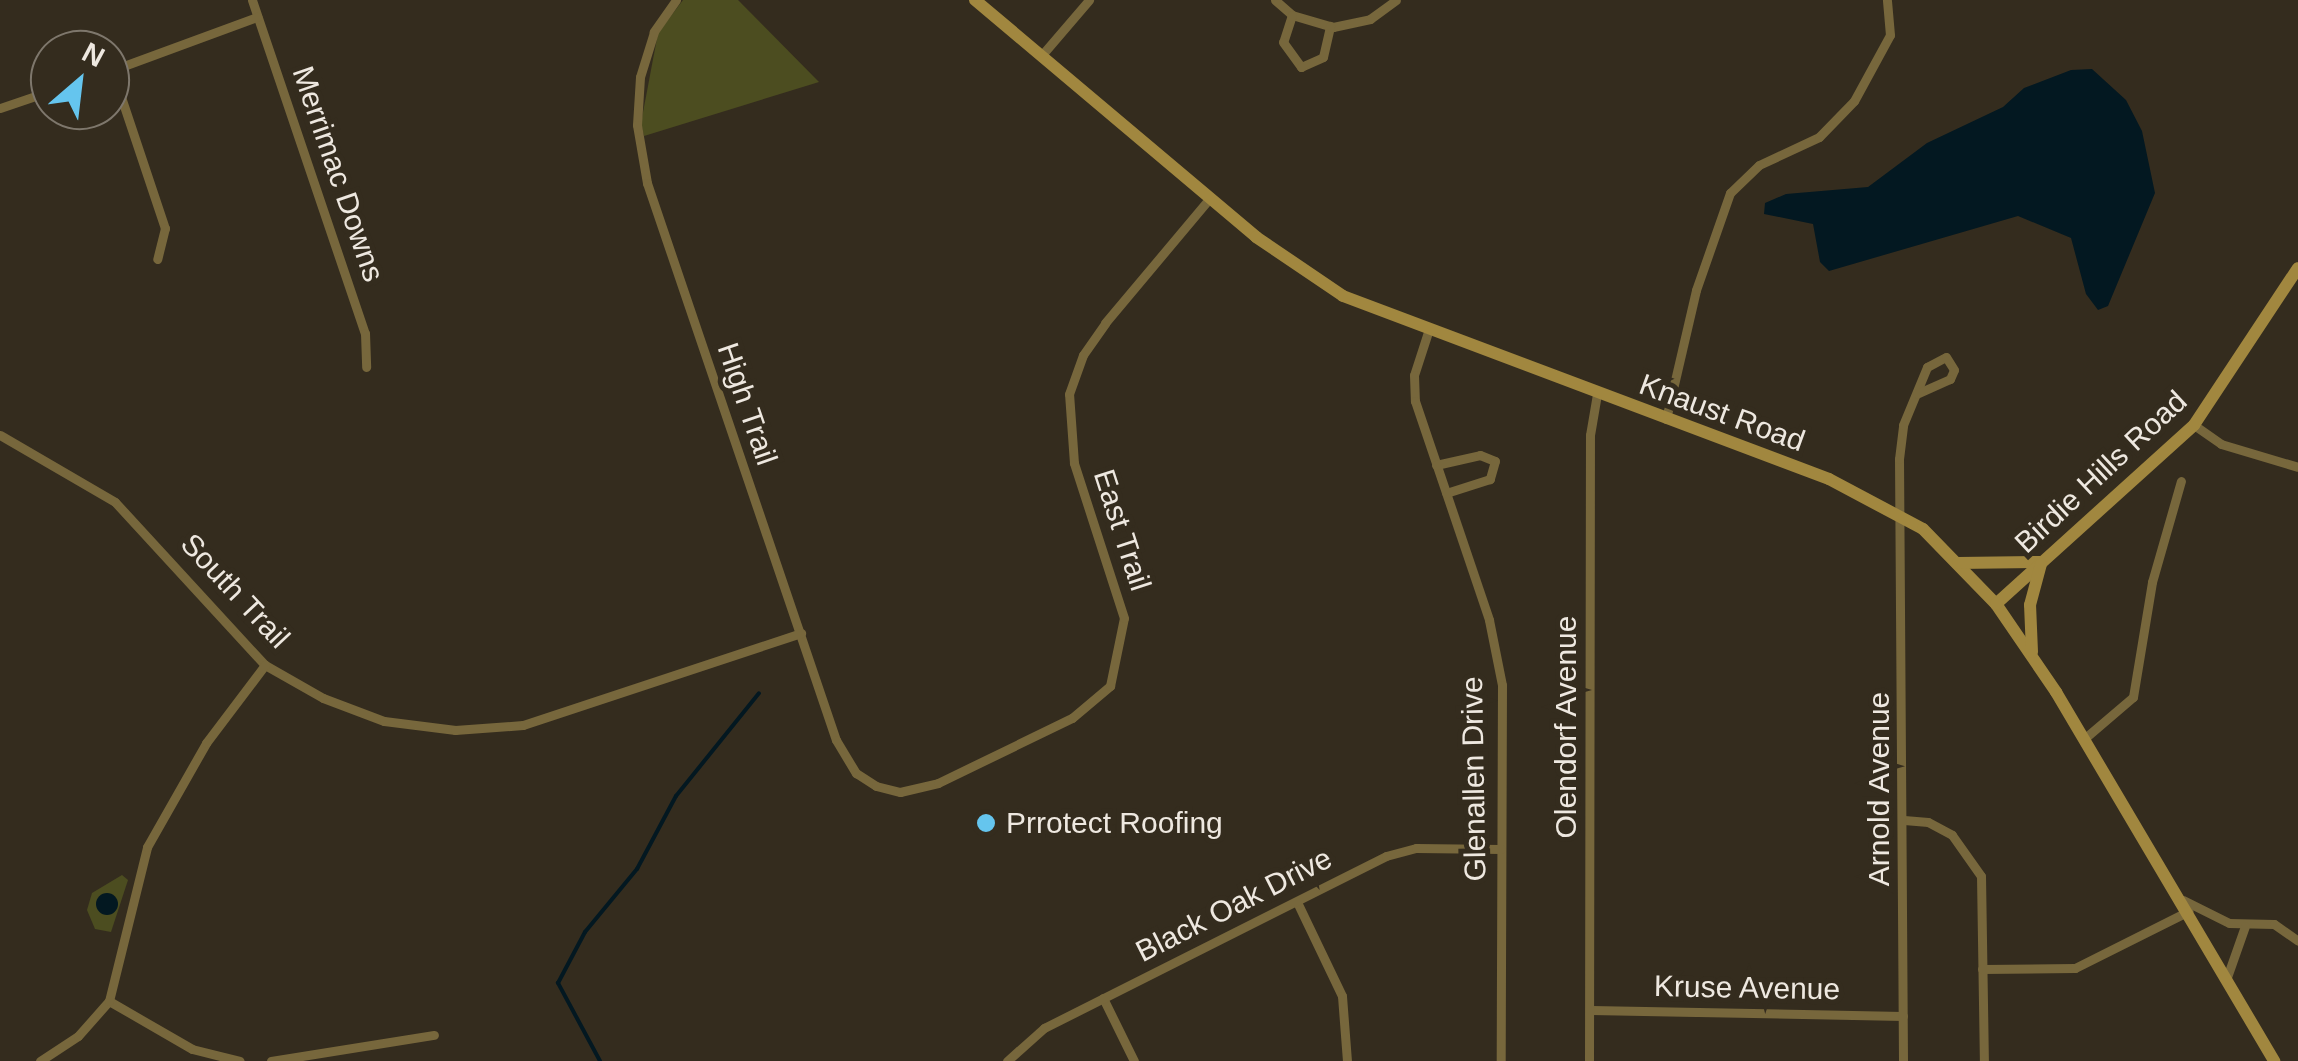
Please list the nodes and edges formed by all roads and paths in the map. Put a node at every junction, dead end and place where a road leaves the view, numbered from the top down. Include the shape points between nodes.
1 (252, 0) edge
2 (676, 0) edge
3 (975, 0) edge
4 (1089, 0) edge
5 (1275, 0) edge
6 (1396, 0) edge
7 (1886, 0) edge
8 (1292, 16) junction
9 (258, 17) junction
10 (1330, 26) junction
11 (1041, 56) junction
12 (130, 63) edge
13 (30, 98) edge
14 (0, 108) edge
15 (130, 126) edge
16 (1210, 198) junction
17 (157, 258) dead end
18 (2298, 268) edge
19 (1428, 332) junction
20 (366, 367) dead end
21 (1597, 394) junction
22 (1917, 394) junction
23 (1666, 420) junction
24 (2194, 425) junction
25 (0, 435) edge
26 (1436, 465) junction
27 (2298, 467) edge
28 (2182, 481) dead end
29 (1446, 493) junction
30 (1904, 517) junction
31 (2042, 562) junction
32 (1958, 563) junction
33 (1996, 604) junction
34 (801, 634) junction
35 (2032, 655) junction
36 (265, 666) junction
37 (2086, 738) junction
38 (900, 792) joint
39 (1904, 820) junction
40 (1501, 849) junction
41 (1297, 902) junction
42 (2186, 905) junction
43 (2245, 926) junction
44 (2298, 941) edge
45 (1982, 970) junction
46 (2226, 980) junction
47 (1103, 998) junction
48 (109, 1001) junction
49 (1591, 1010) junction
50 (1903, 1016) junction
51 (434, 1035) dead end
52 (40, 1061) edge
53 (240, 1061) edge
54 (271, 1061) edge
55 (1008, 1061) edge
56 (1134, 1061) edge
57 (1347, 1061) edge
58 (1501, 1061) edge
59 (1589, 1061) edge
60 (1903, 1061) edge
61 (1984, 1061) edge
62 (2274, 1061) edge

1 - 9 street, Merrimac Downs
2 - 34 street, High Trail via 654,32 640,77 640,154
3 - 11 main road, Knaust Road
4 - 11 street
5 - 8 street
6 - 10 street via 1370,20
7 - 23 street via 1890,35 1854,102 1819,137 1759,164 1730,193 1696,290
8 - 10 street
8 - 10 street via 1283,42 1301,67 1323,57
9 - 12 street
9 - 20 street, Merrimac Downs via 366,333
11 - 16 main road, Knaust Road
13 - 14 street
15 - 17 street via 165,228
16 - 19 main road, Knaust Road via 1320,282
16 - 38 street, East Trail via 1105,322 1083,354 1069,394 1074,463 1124,618 1110,686 1072,718 938,783
18 - 24 main road, Birdie Hills Road
19 - 21 main road, Knaust Road
19 - 26 street, Glenallen Drive via 1414,394
21 - 23 main road, Knaust Road
21 - 49 street, Olendorf Avenue via 1590,436
22 - 22 street, Arnold Avenue via 1930,360 1946,357 1954,370 1950,379
22 - 30 street, Arnold Avenue via 1903,425
23 - 30 main road, Knaust Road via 1848,487
24 - 27 street via 2221,444
24 - 31 main road, Birdie Hills Road
25 - 36 street, South Trail via 115,502
26 - 29 street, Glenallen Drive
26 - 29 street via 1480,455 1495,461 1490,479
28 - 37 street via 2152,582 2133,697
29 - 40 street, Glenallen Drive via 1489,620 1502,686
30 - 32 main road, Knaust Road
30 - 39 street, Arnold Avenue
31 - 32 main road
31 - 33 main road, Birdie Hills Road
31 - 35 main road via 2030,604
32 - 33 main road, Knaust Road
33 - 35 main road, Knaust Road
34 - 36 street, South Trail via 553,719 492,728 384,721 322,698
34 - 38 street, High Trail via 844,757 876,786
35 - 37 main road, Knaust Road
36 - 48 street via 206,742 147,848
37 - 42 main road, Knaust Road
39 - 45 street via 1941,827 1970,853 1983,884
39 - 50 street, Arnold Avenue
40 - 41 street, Black Oak Drive via 1400,851
40 - 58 street, Glenallen Drive
41 - 47 street, Black Oak Drive
41 - 57 street via 1342,996
42 - 43 street
42 - 45 street via 2076,968
42 - 46 main road, Knaust Road
43 - 44 street via 2274,924
43 - 46 street
45 - 61 street
46 - 62 main road, Knaust Road
47 - 55 street, Black Oak Drive via 1044,1028
47 - 56 street
48 - 52 street via 78,1036
48 - 53 street via 166,1037
49 - 50 street, Kruse Avenue
49 - 59 street, Olendorf Avenue
50 - 60 street, Arnold Avenue
51 - 54 street

